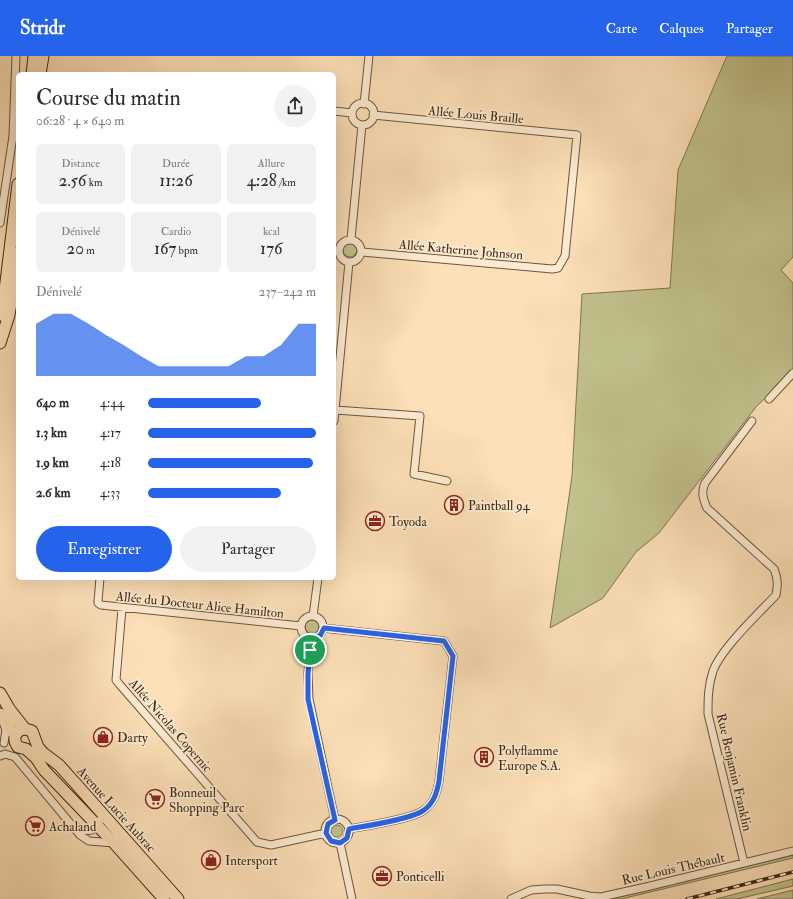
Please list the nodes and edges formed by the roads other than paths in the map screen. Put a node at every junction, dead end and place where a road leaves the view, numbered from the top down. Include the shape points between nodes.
1 (16, 56) edge
2 (34, 56) edge
3 (43, 56) edge
4 (369, 56) edge
5 (32, 72) edge
6 (40, 72) edge
7 (364, 104) junction
8 (336, 112) edge
9 (352, 113) junction
10 (373, 115) junction
11 (362, 125) junction
12 (16, 200) edge
13 (0, 223) edge
14 (351, 239) junction
15 (336, 249) edge
16 (362, 252) junction
17 (349, 262) junction
18 (558, 268) joint
19 (16, 270) edge
20 (0, 315) edge
21 (0, 343) edge
22 (793, 373) edge
23 (336, 399) edge
24 (769, 399) dead end
25 (336, 410) edge
26 (752, 422) dead end
27 (447, 480) dead end
28 (100, 580) edge
29 (318, 580) edge
30 (122, 608) junction
31 (313, 616) junction
32 (301, 626) junction
33 (324, 628) junction
34 (311, 638) junction
35 (0, 693) edge
36 (1, 715) edge
37 (25, 729) junction
38 (15, 738) junction
39 (35, 740) junction
40 (2, 744) edge
41 (26, 749) junction
42 (3, 755) edge
43 (103, 814) junction
44 (335, 820) junction
45 (72, 824) junction
46 (98, 827) junction
47 (349, 829) junction
48 (326, 833) junction
49 (340, 843) junction
50 (114, 844) junction
51 (793, 851) edge
52 (744, 863) junction
53 (164, 899) edge
54 (178, 899) edge
55 (352, 899) edge
56 (511, 899) edge

1 - 13 street via 13,136
2 - 5 main road
3 - 6 main road
4 - 7 street
7 - 9 street via 356,106
7 - 10 street via 371,108
8 - 9 street
9 - 11 street via 354,121
10 - 11 street via 370,123
10 - 18 street, Allée Louis Braille via 577,136 565,256
11 - 14 street
12 - 20 main road
14 - 15 street
14 - 16 street via 359,243
15 - 17 street via 341,258
16 - 17 street via 358,259
16 - 18 street, Allée Katherine Johnson
17 - 23 street
19 - 21 main road via 9,315
22 - 24 street
25 - 27 street via 420,416 414,474
26 - 52 street, Rue Benjamin Franklin via 702,490 707,508 774,570 777,576 776,595 720,658 713,670 708,691 708,714
28 - 30 street, Allée du Docteur Alice Hamilton via 98,603
29 - 31 street
30 - 32 street, Allée du Docteur Alice Hamilton
30 - 48 street, Allée Nicolas Copernic via 116,680 257,842 271,845
31 - 32 street via 305,618
31 - 33 street via 321,620
32 - 34 street via 304,634
33 - 34 street via 320,636
33 - 47 street via 444,641 453,656 437,793 424,811 414,816
34 - 44 street via 308,699
35 - 37 main road, Avenue Lucie Aubrac
36 - 38 main road, Avenue Lucie Aubrac
36 - 40 street via 6,730
37 - 38 main road via 19,730
37 - 39 main road, Avenue Lucie Aubrac via 32,731
38 - 40 street
38 - 41 main road, Avenue Lucie Aubrac via 18,746
39 - 41 main road via 30,748
39 - 43 main road, Avenue Lucie Aubrac via 43,753 59,765
41 - 46 main road, Avenue Lucie Aubrac
42 - 45 street via 16,757
43 - 46 street
43 - 54 main road, Avenue Lucie Aubrac
44 - 47 street via 344,821
44 - 48 street via 328,824
45 - 46 street via 88,831
45 - 50 street via 80,835 89,841
46 - 50 main road, Avenue Lucie Aubrac
47 - 49 street via 347,838
48 - 49 street via 331,841
49 - 55 street
50 - 53 main road, Avenue Lucie Aubrac
51 - 52 street, Rue Louis Thébault
52 - 56 street, Rue Louis Thébault via 601,897 545,888 531,890

